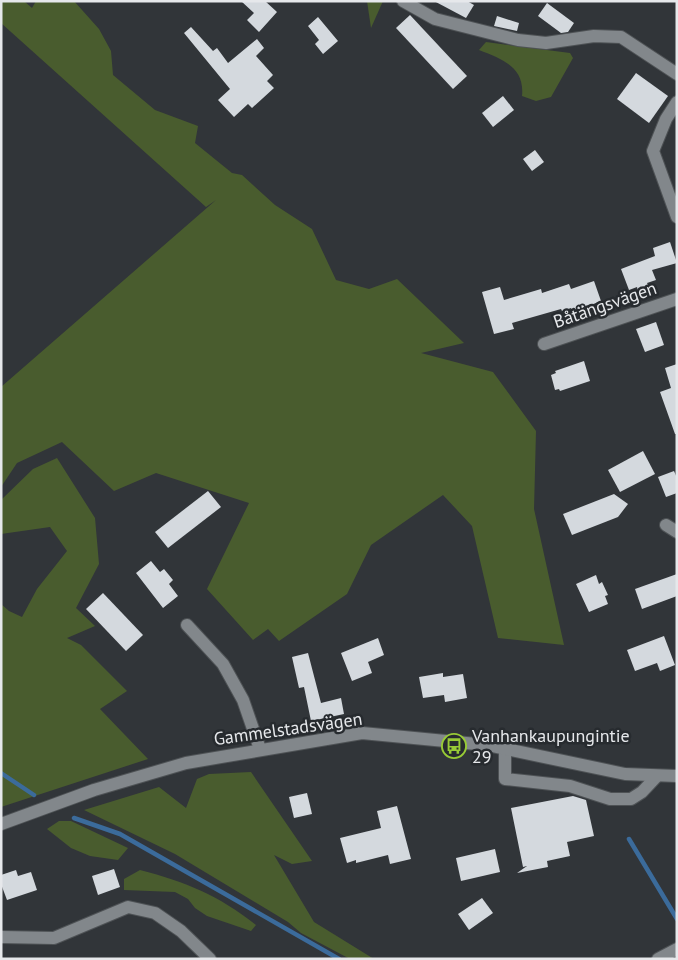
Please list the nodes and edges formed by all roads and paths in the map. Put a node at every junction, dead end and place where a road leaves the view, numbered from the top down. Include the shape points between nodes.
1 (403, 1) edge
2 (677, 74) edge
3 (677, 102) edge
4 (677, 217) edge
5 (677, 299) edge
6 (544, 344) dead end
7 (187, 625) dead end
8 (505, 748) junction
9 (260, 749) junction
10 (657, 776) junction
11 (677, 776) edge
12 (1, 824) edge
13 (1, 937) edge
14 (677, 949) edge
15 (210, 959) edge
16 (658, 959) edge

1 - 2 street via 435,19 518,40 546,43 594,36 620,37
3 - 4 street via 666,119 654,151
5 - 6 street, Båtängsvägen
7 - 9 street via 223,664 243,700
8 - 9 street, Gammelstadsvägen via 362,733
8 - 10 street, Gammelstadsvägen via 624,774
8 - 10 street via 505,780 570,786 610,800 631,799
9 - 12 street, Gammelstadsvägen via 186,763 94,790
10 - 11 street, Gammelstadsvägen
13 - 15 street via 54,938 128,907 155,913 182,931
14 - 16 street

